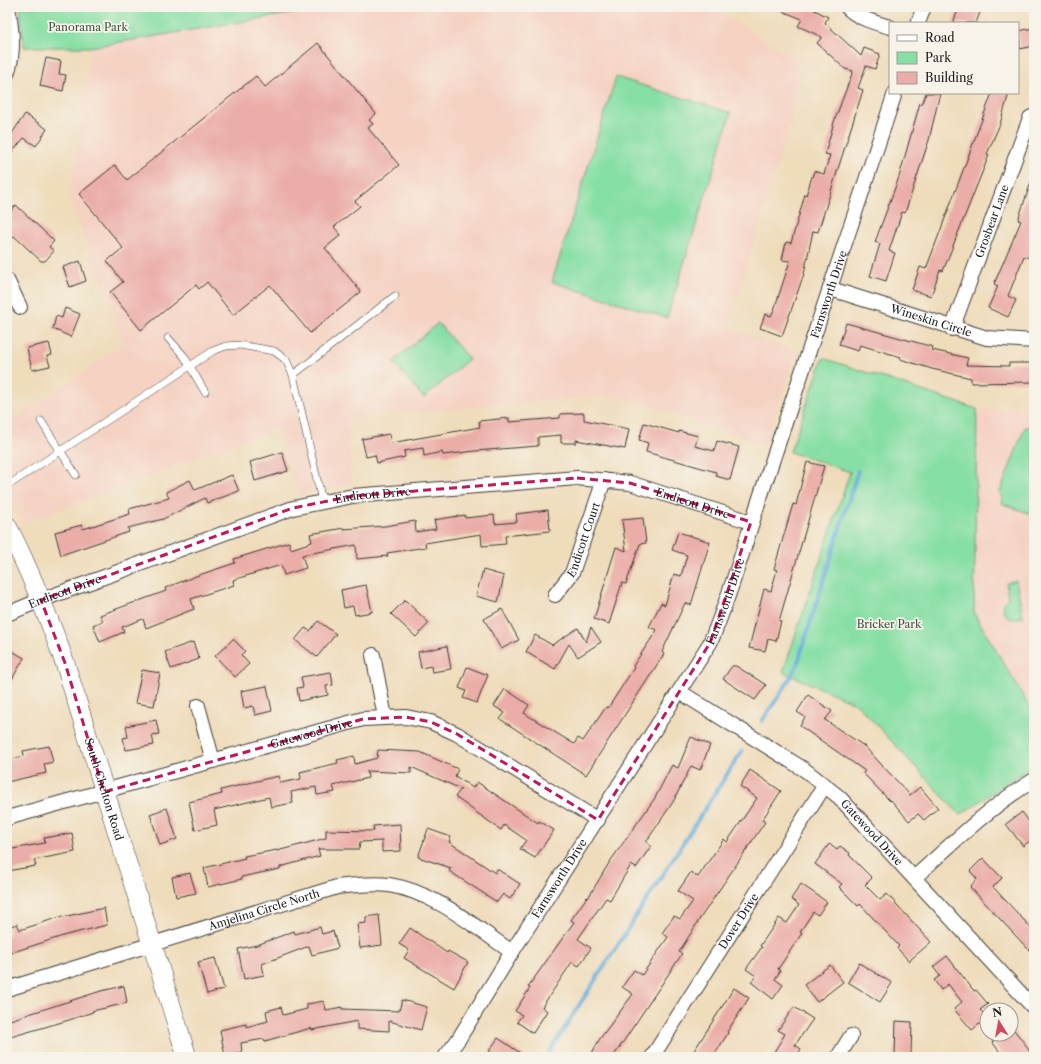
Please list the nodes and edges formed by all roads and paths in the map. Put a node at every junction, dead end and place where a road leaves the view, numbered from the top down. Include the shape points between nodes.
1 (8, 7) edge
2 (847, 7) edge
3 (924, 7) edge
4 (918, 22) edge
5 (889, 27) edge
6 (7, 74) edge
7 (895, 94) edge
8 (1034, 116) edge
9 (7, 280) edge
10 (831, 289) junction
11 (395, 296) dead end
12 (20, 307) dead end
13 (952, 328) junction
14 (168, 338) dead end
15 (1034, 341) edge
16 (189, 367) junction
17 (293, 375) junction
18 (204, 392) dead end
19 (41, 421) dead end
20 (60, 451) junction
21 (76, 475) dead end
22 (604, 480) junction
23 (7, 486) edge
24 (322, 501) junction
25 (751, 522) junction
26 (7, 526) edge
27 (555, 595) dead end
28 (41, 600) junction
29 (7, 614) edge
30 (373, 655) dead end
31 (680, 692) junction
32 (198, 706) dead end
33 (385, 717) junction
34 (213, 762) junction
35 (1034, 780) edge
36 (825, 785) junction
37 (104, 792) junction
38 (7, 818) edge
39 (598, 820) junction
40 (914, 878) junction
41 (151, 944) junction
42 (512, 952) junction
43 (7, 989) edge
44 (1034, 1008) edge
45 (851, 1036) dead end
46 (186, 1057) edge
47 (445, 1057) edge
48 (652, 1057) edge
49 (838, 1057) edge

1 - 6 street via 12,62
2 - 5 street via 869,20
3 - 4 street
7 - 10 street, Farnsworth Drive
8 - 13 street, Grosbear Lane via 1030,118
9 - 12 street
10 - 13 street, Wineskin Circle
10 - 25 street, Farnsworth Drive
11 - 17 lane
13 - 15 street, Wineskin Circle via 987,338
14 - 16 lane via 184,356
16 - 17 lane via 213,351 226,346 240,345 274,351 286,360
16 - 18 lane
16 - 20 lane
17 - 24 lane
19 - 20 lane
20 - 21 lane
20 - 23 lane
22 - 24 street, Endicott Drive via 577,478 353,496
22 - 25 street, Endicott Drive via 630,483
22 - 27 street, Endicott Court via 572,574
24 - 28 street, Endicott Drive via 293,508
25 - 31 street, Farnsworth Drive via 722,615 710,643
26 - 28 main road, South Chelton Road
28 - 29 street, Endicott Drive
28 - 37 main road, South Chelton Road via 65,663
30 - 33 street
31 - 36 street, Gatewood Drive
31 - 39 street, Farnsworth Drive
32 - 34 street
33 - 34 street, Gatewood Drive via 363,719
33 - 39 street, Gatewood Drive via 406,717 431,722 457,734
34 - 37 street, Gatewood Drive
35 - 40 street via 979,819
36 - 40 street, Gatewood Drive via 840,797
36 - 48 street, Dover Drive
37 - 38 street, Gatewood Drive
37 - 41 main road, South Chelton Road
39 - 42 street, Farnsworth Drive
40 - 44 street, Gatewood Drive
41 - 42 street, Amjelina Circle North via 337,887 366,884 389,885 413,891 447,908
41 - 43 street, Amjelina Circle North
41 - 46 main road, South Chelton Road
42 - 47 street, Farnsworth Drive
45 - 49 street

